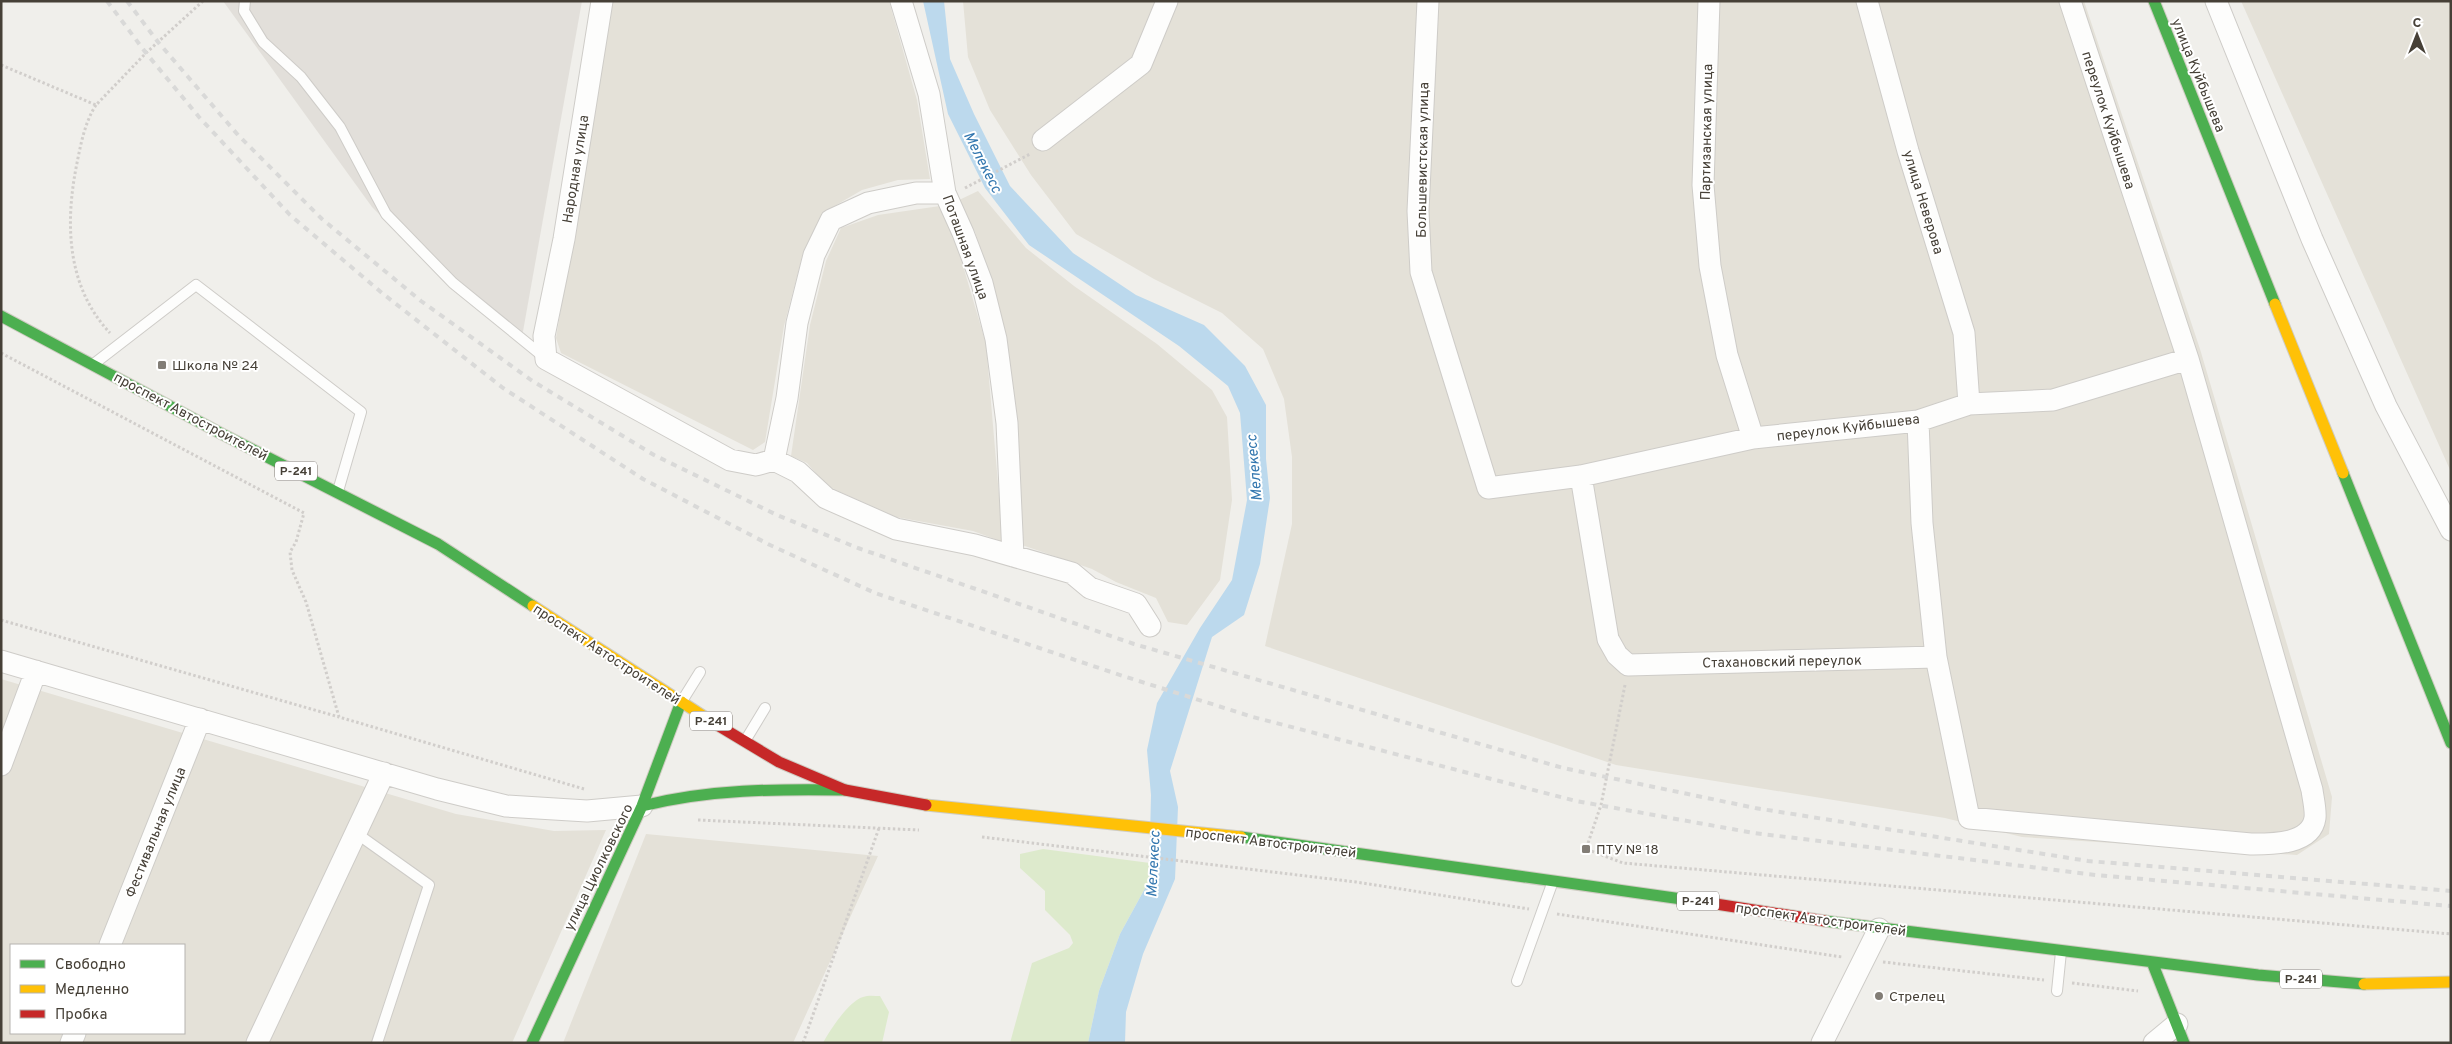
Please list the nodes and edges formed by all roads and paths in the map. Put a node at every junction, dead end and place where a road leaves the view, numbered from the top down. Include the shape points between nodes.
1 (203, 1) edge
2 (245, 1) edge
3 (602, 1) edge
4 (901, 1) edge
5 (1168, 1) edge
6 (1428, 1) edge
7 (1709, 1) edge
8 (1867, 1) edge
9 (2070, 1) edge
10 (2154, 1) edge
11 (2216, 1) edge
12 (1, 65) edge
13 (96, 105) junction
14 (1043, 140) dead end
15 (1028, 156) dead end
16 (952, 192) junction
17 (1, 316) edge
18 (120, 343) junction
19 (1, 353) edge
20 (546, 359) junction
21 (2188, 359) junction
22 (93, 364) junction
23 (1969, 404) junction
24 (1918, 421) junction
25 (222, 434) junction
26 (1753, 438) junction
27 (774, 460) junction
28 (207, 461) junction
29 (1581, 476) junction
30 (1488, 488) joint
31 (338, 492) junction
32 (2451, 530) edge
33 (1013, 556) junction
34 (1, 620) edge
35 (1150, 626) dead end
36 (1936, 657) junction
37 (1, 660) edge
38 (1628, 665) junction
39 (36, 671) junction
40 (700, 672) dead end
41 (681, 702) junction
42 (765, 708) dead end
43 (339, 717) junction
44 (200, 719) junction
45 (745, 741) junction
46 (2451, 743) edge
47 (1, 765) edge
48 (384, 773) junction
49 (585, 789) dead end
50 (845, 790) junction
51 (642, 806) junction
52 (689, 820) dead end
53 (879, 828) junction
54 (927, 830) dead end
55 (356, 833) junction
56 (974, 836) dead end
57 (1553, 880) junction
58 (1542, 911) junction
59 (1880, 929) junction
60 (2451, 934) edge
61 (110, 944) edge
62 (2061, 951) junction
63 (1864, 959) junction
64 (2152, 962) junction
65 (1517, 981) dead end
66 (2451, 982) edge
67 (2058, 987) junction
68 (2166, 994) junction
69 (2181, 1033) edge
70 (257, 1043) edge
71 (377, 1043) edge
72 (532, 1043) edge
73 (803, 1043) edge
74 (1822, 1043) edge
75 (2154, 1043) edge

1 - 13 path
2 - 20 lane via 244,11 263,42 301,77 340,127 386,214 453,283
3 - 20 street, Народная улица via 564,239 544,336
4 - 16 street, Поташная улица via 929,94
5 - 14 street via 1141,64
6 - 30 street, Большевистская улица via 1418,211 1421,272
7 - 26 street, Партизанская улица via 1704,185 1710,266 1727,354
8 - 23 street, улица Неверова via 1908,151 1964,333
9 - 21 street, переулок Куйбышева
10 - 46 main road, улица Куйбышева
11 - 32 street via 2316,248 2386,406
12 - 13 path
13 - 18 path via 89,115 77,161 71,193 70,234 82,292 107,330
15 - 16 path
16 - 27 street via 916,192 868,203 831,220 814,254 797,323 787,398
16 - 33 street, Поташная улица via 982,283 996,339 1007,423
17 - 22 main road, проспект Автостроителей / Р-241
18 - 22 lane
18 - 31 lane via 196,285 361,412
19 - 28 path
20 - 27 street via 730,460 756,465
21 - 23 street, переулок Куйбышева via 2053,400
21 - 36 street via 2312,790 2315,818 2306,833 2285,844 2251,844 1969,818
22 - 25 main road, проспект Автостроителей / Р-241
23 - 24 street, переулок Куйбышева
24 - 26 street, переулок Куйбышева
24 - 36 street via 1922,523
25 - 28 path
25 - 31 main road, проспект Автостроителей / Р-241
26 - 29 street, переулок Куйбышева
27 - 33 street via 798,472 826,498 896,529
28 - 43 path via 304,513 290,552 292,570 306,602
29 - 30 street, переулок Куйбышева
29 - 38 street via 1608,639 1617,655
31 - 41 main road, проспект Автостроителей / Р-241 via 438,544
33 - 35 street via 1072,573 1090,588 1136,604
34 - 43 path
36 - 38 street, Стахановский переулок
37 - 39 street
38 - 60 path via 1613,754 1599,813 1586,849 1623,863
39 - 44 street
39 - 47 street
40 - 41 lane
41 - 45 main road, проспект Автостроителей / Р-241
41 - 51 main road
42 - 45 lane
43 - 49 path
44 - 48 street
44 - 61 street, Фестивальная улица
45 - 50 main road, проспект Автостроителей / Р-241 via 779,762
48 - 51 street via 506,806 586,811
48 - 55 street
50 - 51 main road, улица Циолковского via 752,789 674,797
50 - 57 main road, проспект Автостроителей / Р-241 via 929,806 1244,837
51 - 72 main road, улица Циолковского
52 - 53 path
53 - 54 path
53 - 73 path
55 - 70 street
55 - 71 lane via 429,885
56 - 58 path via 1356,882
57 - 58 lane
57 - 59 main road, проспект Автостроителей / Р-241
58 - 63 path via 1811,954
58 - 65 lane
59 - 62 main road, проспект Автостроителей / Р-241
59 - 63 street
62 - 64 main road, проспект Автостроителей / Р-241
62 - 67 lane
63 - 67 path
63 - 74 street
64 - 66 main road, проспект Автостроителей / Р-241 via 2258,976 2376,985
64 - 68 main road
67 - 68 path
68 - 69 main road
69 - 75 street

